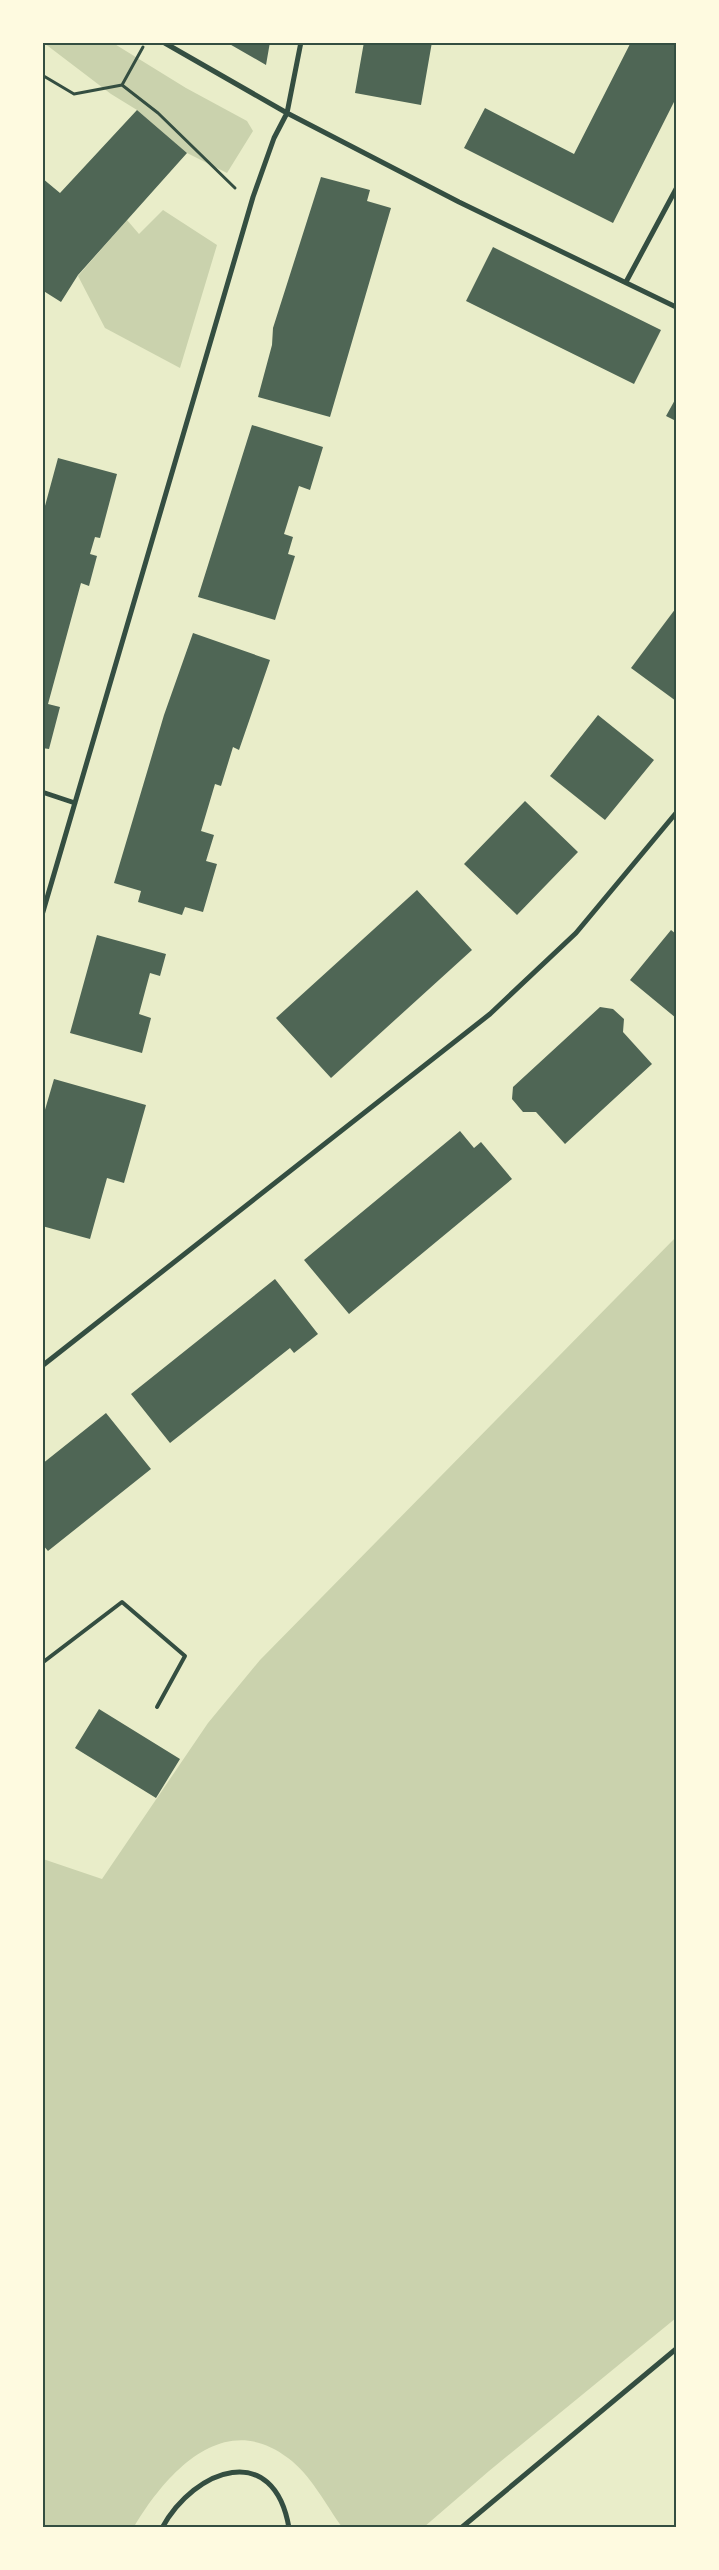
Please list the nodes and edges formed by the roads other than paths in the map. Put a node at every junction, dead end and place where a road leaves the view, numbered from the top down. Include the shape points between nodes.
1 (163, 42) edge
2 (301, 42) edge
3 (287, 113) junction
4 (676, 189) edge
5 (626, 282) junction
6 (676, 307) edge
7 (42, 792) edge
8 (75, 803) junction
9 (676, 813) edge
10 (42, 915) edge
11 (42, 1366) edge
12 (42, 1663) edge
13 (157, 1707) dead end
14 (676, 2349) edge
15 (162, 2528) edge
16 (289, 2528) edge
17 (461, 2528) edge

1 - 3 street
2 - 3 street
3 - 5 street via 459,202
3 - 8 street via 274,138 253,197
4 - 5 street
5 - 6 street
7 - 8 street
8 - 10 street
9 - 11 street via 576,934 490,1014
12 - 13 lane via 122,1602 186,1656
14 - 17 street
15 - 16 street via 189,2492 215,2475 228,2472 244,2473 270,2484 282,2499

